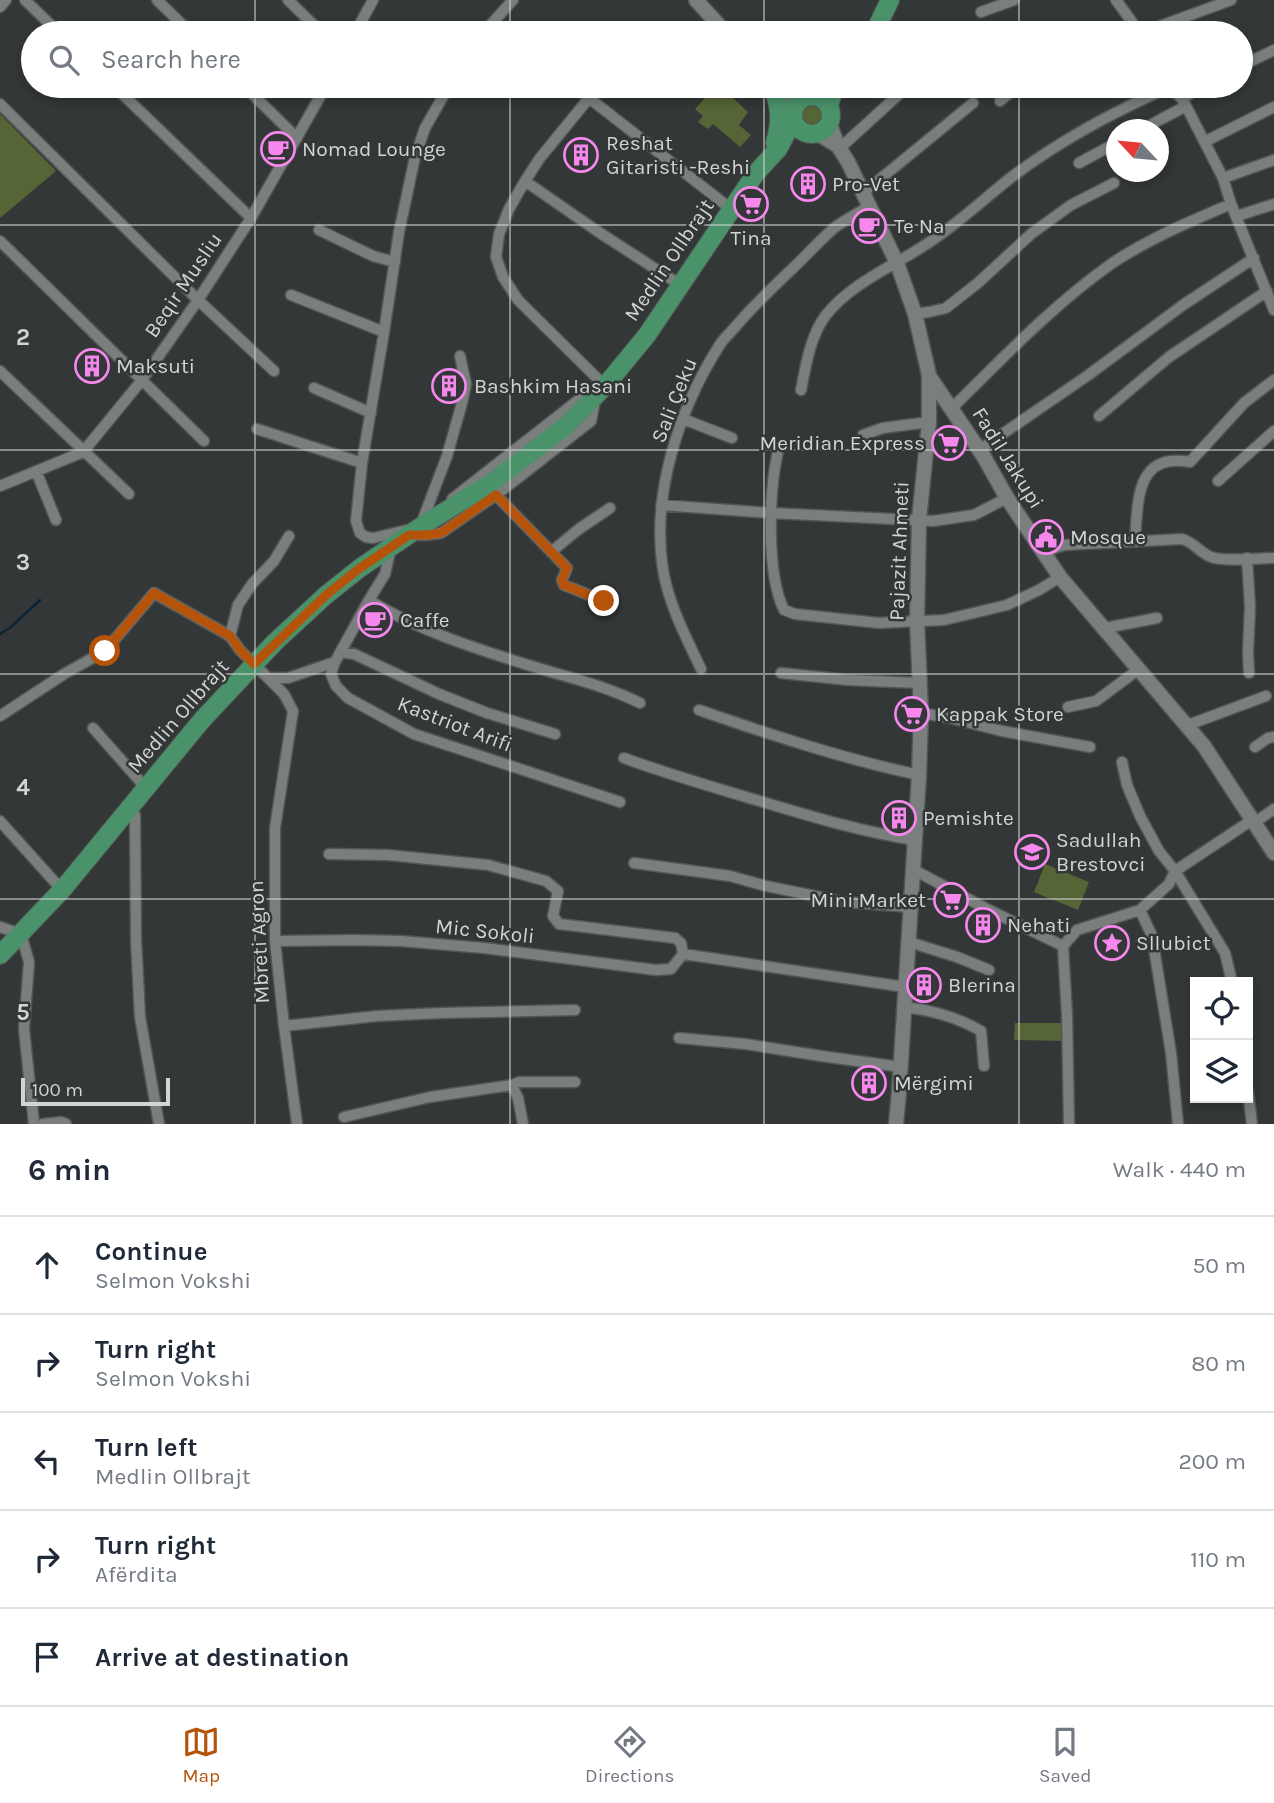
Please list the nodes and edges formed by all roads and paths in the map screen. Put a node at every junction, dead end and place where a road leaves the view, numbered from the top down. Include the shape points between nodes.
1 (6, 0) edge
2 (25, 0) edge
3 (157, 0) edge
4 (288, 0) edge
5 (373, 0) edge
6 (513, 0) edge
7 (697, 0) edge
8 (890, 0) edge
9 (1014, 0) edge
10 (1116, 0) edge
11 (1231, 0) edge
12 (0, 7) edge
13 (981, 12) dead end
14 (47, 21) edge
15 (179, 21) edge
16 (310, 21) edge
17 (362, 21) edge
18 (493, 21) edge
19 (715, 21) edge
20 (880, 21) edge
21 (1131, 21) edge
22 (1170, 21) edge
23 (1274, 50) edge
24 (1253, 60) edge
25 (126, 98) edge
26 (256, 98) edge
27 (319, 98) edge
28 (442, 98) edge
29 (778, 98) edge
30 (894, 98) edge
31 (1004, 98) edge
32 (1145, 98) edge
33 (1180, 98) edge
34 (1188, 98) edge
35 (589, 99) joint
36 (1000, 101) dead end
37 (1184, 102) junction
38 (974, 103) dead end
39 (0, 104) edge
40 (814, 105) edge
41 (1274, 107) edge
42 (1158, 119) edge
43 (297, 138) junction
44 (1206, 141) junction
45 (839, 147) junction
46 (1106, 148) edge
47 (775, 151) junction
48 (1274, 160) edge
49 (1079, 163) dead end
50 (1223, 178) junction
51 (525, 181) junction
52 (1114, 183) dead end
53 (867, 200) junction
54 (1231, 204) junction
55 (1274, 204) edge
56 (732, 209) junction
57 (1237, 216) junction
58 (251, 218) junction
59 (319, 230) dead end
60 (0, 240) edge
61 (1254, 258) junction
62 (395, 262) junction
63 (897, 262) junction
64 (682, 286) junction
65 (1266, 291) junction
66 (290, 295) dead end
67 (198, 300) junction
68 (1274, 310) edge
69 (915, 314) junction
70 (384, 332) junction
71 (460, 356) dead end
72 (0, 371) edge
73 (274, 371) dead end
74 (929, 375) junction
75 (142, 380) junction
76 (1274, 380) edge
77 (314, 388) dead end
78 (801, 390) dead end
79 (601, 391) junction
80 (952, 408) junction
81 (371, 413) junction
82 (1099, 416) dead end
83 (683, 419) junction
84 (929, 422) junction
85 (257, 429) dead end
86 (1274, 431) edge
87 (863, 435) dead end
88 (732, 438) dead end
89 (204, 441) dead end
90 (979, 450) junction
91 (778, 451) dead end
92 (83, 452) junction
93 (362, 463) junction
94 (36, 471) junction
95 (1219, 481) dead end
96 (0, 486) edge
97 (129, 494) dead end
98 (496, 495) junction
99 (1007, 498) junction
100 (661, 505) junction
101 (610, 508) dead end
102 (772, 513) junction
103 (57, 520) dead end
104 (919, 520) junction
105 (418, 528) junction
106 (289, 536) dead end
107 (1135, 541) junction
108 (391, 547) junction
109 (551, 552) junction
110 (1043, 552) junction
111 (1247, 558) junction
112 (1274, 558) edge
113 (1060, 576) junction
114 (369, 600) junction
115 (604, 601) dead end
116 (1157, 618) dead end
117 (918, 621) junction
118 (1105, 628) junction
119 (230, 636) junction
120 (338, 657) junction
121 (254, 664) junction
122 (1139, 668) junction
123 (701, 669) dead end
124 (781, 673) dead end
125 (1249, 673) dead end
126 (269, 678) junction
127 (919, 682) junction
128 (1266, 696) dead end
129 (640, 703) dead end
130 (1068, 707) dead end
131 (699, 710) dead end
132 (921, 713) junction
133 (0, 716) edge
134 (1188, 725) junction
135 (93, 728) dead end
136 (555, 734) dead end
137 (1274, 737) edge
138 (1090, 747) dead end
139 (1255, 747) dead end
140 (624, 758) dead end
141 (1122, 762) dead end
142 (919, 775) junction
143 (146, 788) junction
144 (620, 802) dead end
145 (1274, 809) edge
146 (129, 810) junction
147 (0, 821) edge
148 (1253, 822) junction
149 (915, 840) junction
150 (1274, 853) edge
151 (329, 854) dead end
152 (634, 863) dead end
153 (914, 870) junction
154 (1175, 871) junction
155 (62, 890) junction
156 (911, 907) junction
157 (1140, 910) junction
158 (0, 927) edge
159 (21, 934) junction
160 (275, 942) junction
161 (909, 942) junction
162 (1063, 946) junction
163 (683, 954) junction
164 (0, 955) edge
165 (989, 970) dead end
166 (1231, 977) edge
167 (905, 987) junction
168 (904, 1007) junction
169 (575, 1010) dead end
170 (284, 1026) junction
171 (679, 1038) dead end
172 (984, 1066) dead end
173 (901, 1067) junction
174 (575, 1082) dead end
175 (512, 1084) junction
176 (1249, 1103) edge
177 (344, 1117) dead end
178 (34, 1124) edge
179 (43, 1124) edge
180 (66, 1124) edge
181 (159, 1124) edge
182 (297, 1124) edge
183 (523, 1124) edge
184 (895, 1124) edge
185 (1069, 1124) edge
186 (1178, 1124) edge
187 (1252, 1124) edge

1 - 12 street
2 - 14 street
3 - 15 street
4 - 16 street
5 - 17 street
6 - 18 street
7 - 19 street
8 - 20 main road
9 - 13 street
10 - 21 street
11 - 22 street
23 - 24 street
25 - 58 street
26 - 43 street
27 - 43 street, Beqir Musliu
28 - 62 street via 415,157
29 - 47 main road via 780,124
30 - 45 street
31 - 36 street
32 - 63 street via 1058,146
33 - 37 street
34 - 37 street
35 - 51 street
35 - 56 street
37 - 42 street
37 - 44 street
38 - 53 street, Sali Çeku
39 - 67 street
40 - 45 street
40 - 47 main road, Medlin Ollbrajt
41 - 44 street
43 - 58 street, Beqir Musliu
44 - 50 street
45 - 53 street, Pajazit Ahmeti
46 - 49 street
47 - 56 main road, Medlin Ollbrajt
48 - 50 street
50 - 54 street
51 - 64 street
51 - 79 street via 499,234 496,257 503,277 518,300
52 - 69 street via 1070,205 1031,234 946,308
53 - 63 street, Pajazit Ahmeti
53 - 83 street, Sali Çeku via 764,295 720,344
54 - 57 street
54 - 80 street via 1170,230 1112,263 1039,322
55 - 57 street
56 - 64 main road, Medlin Ollbrajt
57 - 61 street
58 - 67 street, Beqir Musliu
59 - 62 street
60 - 75 street
61 - 65 street
61 - 90 street
62 - 70 street
63 - 69 street, Pajazit Ahmeti
63 - 78 street via 840,300 824,318
64 - 79 main road, Medlin Ollbrajt
65 - 68 street
65 - 82 street via 1169,357
66 - 70 street
67 - 73 street
67 - 75 street, Beqir Musliu
69 - 74 street, Pajazit Ahmeti
70 - 81 street
71 - 105 street via 466,384 462,404
72 - 92 street
74 - 80 street, Fadil Jakupi
74 - 84 street, Pajazit Ahmeti
75 - 89 street
75 - 92 street, Beqir Musliu
76 - 107 street via 1244,403 1190,462 1173,460 1148,472 1138,499
77 - 81 street
79 - 98 street, Medlin Ollbrajt via 591,421
79 - 105 main road, Medlin Ollbrajt via 566,426 491,483
80 - 90 street, Fadil Jakupi
81 - 93 street
83 - 88 street
83 - 100 street, Sali Çeku
84 - 87 street
84 - 104 street, Pajazit Ahmeti
85 - 93 street
86 - 95 street
90 - 99 street, Fadil Jakupi
91 - 102 street
92 - 94 street, Beqir Musliu
92 - 97 street
93 - 105 street via 356,521 360,533 373,538
94 - 96 street, Beqir Musliu
94 - 103 street
98 - 105 street, Medlin Ollbrajt via 441,533 426,535
98 - 109 street
99 - 104 street via 974,515
99 - 110 street, Fadil Jakupi
100 - 102 street
100 - 123 street, Sali Çeku via 663,572 676,616
101 - 109 street
102 - 104 street
102 - 117 street via 774,574 784,610 879,623
104 - 117 street, Pajazit Ahmeti
105 - 108 main road, Medlin Ollbrajt
106 - 119 street via 238,605
107 - 110 street via 1064,545
107 - 111 street via 1182,539 1210,557
108 - 114 street via 385,574
108 - 121 main road, Medlin Ollbrajt via 326,595
109 - 115 street via 567,568 564,585
110 - 113 street, Fadil Jakupi
111 - 112 street
111 - 125 street
113 - 117 street via 1007,605 944,620
113 - 118 street, Fadil Jakupi
114 - 120 street
114 - 129 street via 404,621
116 - 118 street
117 - 127 street, Pajazit Ahmeti
118 - 122 street, Fadil Jakupi
119 - 121 street, Mbreti Agron
119 - 133 street via 154,593 105,651
120 - 126 street via 288,678
120 - 136 street via 354,654 439,694
120 - 144 street, Kastriot Arifi via 331,674 336,686 393,724
121 - 126 street, Mbreti Agron
121 - 143 main road, Medlin Ollbrajt
122 - 130 street via 1096,701
122 - 134 street, Fadil Jakupi
124 - 127 street
126 - 160 street, Mbreti Agron via 293,711 275,828
127 - 132 street, Pajazit Ahmeti
128 - 134 street
131 - 142 street
132 - 138 street
132 - 142 street, Pajazit Ahmeti
134 - 148 street, Fadil Jakupi
135 - 143 street
137 - 139 street
140 - 149 street via 807,815
141 - 154 street via 1140,816
142 - 149 street, Pajazit Ahmeti
143 - 146 main road, Medlin Ollbrajt
145 - 148 street
146 - 155 main road, Medlin Ollbrajt
146 - 181 street via 135,815 140,1017
147 - 155 street
148 - 150 street, Fadil Jakupi
148 - 154 street
149 - 153 street, Pajazit Ahmeti
151 - 163 street, Mic Sokoli via 488,865 546,881 558,891 553,916 559,924 675,938
152 - 156 street via 730,876 845,902
153 - 156 street, Pajazit Ahmeti
153 - 162 street
154 - 157 street via 1169,884
154 - 166 street via 1225,953
155 - 159 main road, Medlin Ollbrajt
156 - 161 street, Pajazit Ahmeti
157 - 162 street via 1077,930
157 - 186 street via 1152,936
158 - 159 street
159 - 164 main road, Medlin Ollbrajt
159 - 178 street via 29,962 24,1029
160 - 163 street, Mic Sokoli via 401,941 656,970 671,969
160 - 170 street, Mbreti Agron
161 - 165 street
161 - 167 street, Pajazit Ahmeti
162 - 185 street
163 - 167 street, Mic Sokoli
167 - 168 street, Pajazit Ahmeti
168 - 172 street via 981,1031
168 - 173 street, Pajazit Ahmeti
169 - 170 street, Mbreti Agron via 428,1013
170 - 182 street
171 - 173 street
173 - 184 street, Pajazit Ahmeti
174 - 175 street
175 - 177 street
175 - 183 street
176 - 187 street
179 - 180 street

